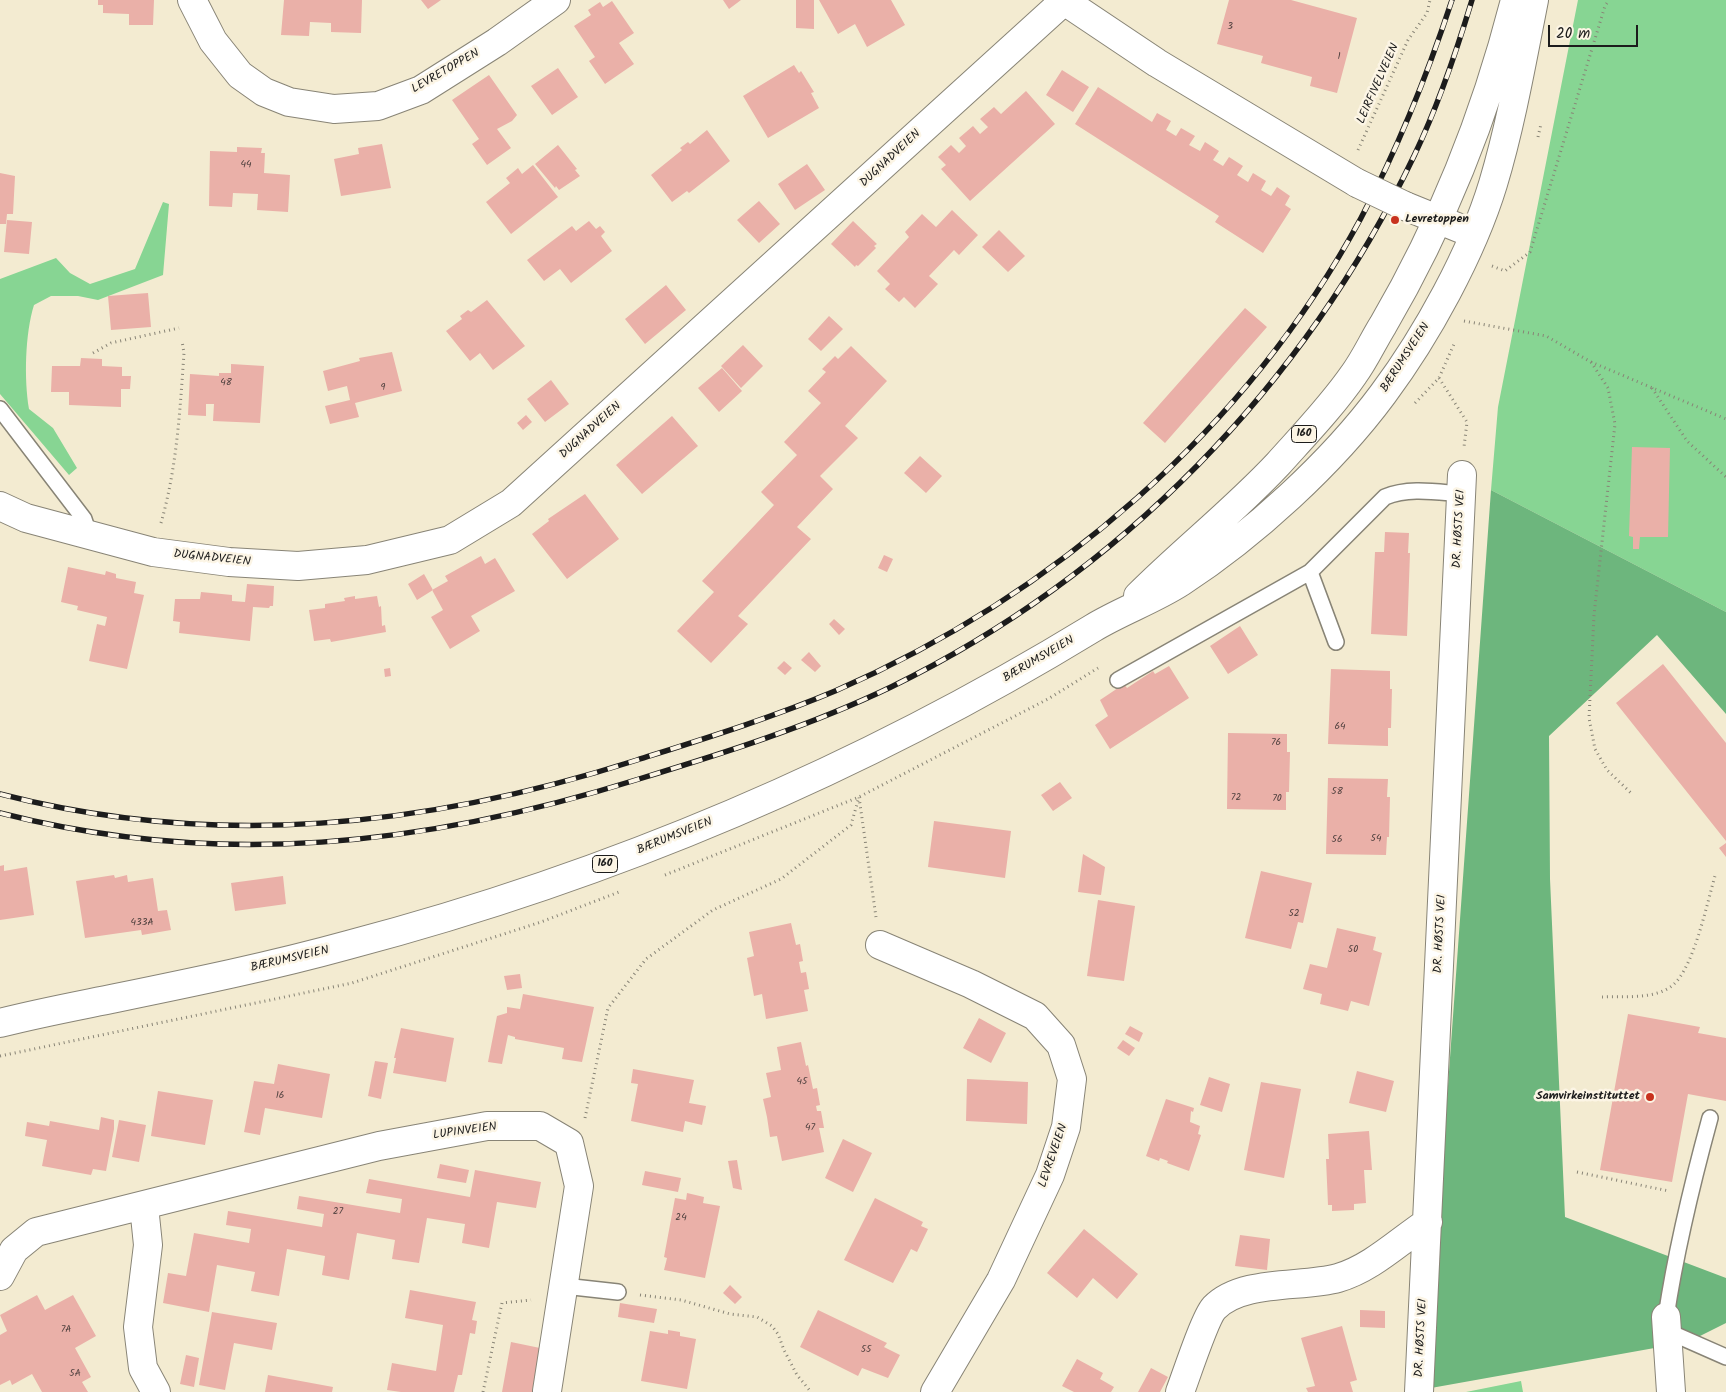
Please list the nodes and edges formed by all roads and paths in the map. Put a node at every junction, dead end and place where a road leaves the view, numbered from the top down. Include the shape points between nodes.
1 (192, 0) edge
2 (556, 0) edge
3 (1064, 0) edge
4 (1430, 0) edge
5 (1515, 0) edge
6 (1534, 0) edge
7 (1609, 0) edge
8 (1542, 122) dead end
9 (1537, 140) dead end
10 (1351, 180) junction
11 (1439, 220) junction
12 (1474, 234) junction
13 (1487, 264) dead end
14 (1467, 312) dead end
15 (1464, 321) junction
16 (179, 328) dead end
17 (1460, 329) dead end
18 (1457, 337) dead end
19 (182, 342) dead end
20 (93, 353) dead end
21 (1591, 362) junction
22 (1438, 378) junction
23 (1652, 387) junction
24 (1413, 405) dead end
25 (0, 409) edge
26 (1726, 419) edge
27 (1726, 477) edge
28 (1462, 485) junction
29 (0, 506) edge
30 (90, 537) junction
31 (153, 552) junction
32 (1310, 572) junction
33 (1122, 611) junction
34 (1336, 642) dead end
35 (1107, 663) dead end
36 (1118, 680) dead end
37 (1631, 793) dead end
38 (859, 797) junction
39 (1715, 876) dead end
40 (658, 878) dead end
41 (622, 891) dead end
42 (880, 945) joint
43 (1602, 997) dead end
44 (48, 1010) junction
45 (0, 1011) edge
46 (0, 1023) edge
47 (0, 1056) edge
48 (1710, 1118) dead end
49 (569, 1143) junction
50 (1578, 1172) dead end
51 (1689, 1196) junction
52 (144, 1206) junction
53 (1428, 1222) junction
54 (7, 1241) edge
55 (0, 1276) edge
56 (563, 1291) junction
57 (618, 1292) joint
58 (1666, 1324) junction
59 (1726, 1357) edge
60 (547, 1391) dead end
61 (156, 1392) edge
62 (483, 1392) edge
63 (811, 1392) edge
64 (935, 1392) edge
65 (1180, 1392) edge
66 (1419, 1392) edge
67 (1671, 1392) edge

1 - 2 street, LEVRETOPPEN via 213,41 240,75 264,92 334,109 378,106 421,90
3 - 10 street via 1157,63
3 - 31 street, DUGNADVEIEN via 511,503 461,534 450,540 367,560 298,566 229,562
4 - 10 path, LEIRFIVELVEIEN via 1426,13 1408,40
5 - 11 street, BÆRUMSVEIEN / 160 via 1495,71
6 - 12 street, BÆRUMSVEIEN / 160 via 1513,108 1492,187
7 - 13 path via 1530,252 1505,271
8 - 9 path
10 - 11 street, bridge
11 - 12 street
11 - 33 street, BÆRUMSVEIEN / 160 via 1354,374 1315,422 1237,505
12 - 33 street, BÆRUMSVEIEN / 160 via 1408,358 1382,396 1334,451 1288,496 1214,557 1178,584
14 - 15 path
15 - 17 path
15 - 21 path via 1546,336
16 - 20 path via 111,342
18 - 22 path
19 - 31 path via 180,424 169,495
21 - 23 path
21 - 37 path via 1608,388 1614,424 1594,614 1589,718 1595,749 1607,770
22 - 24 path
22 - 28 path via 1466,422
23 - 26 path
23 - 27 path via 1687,441
25 - 30 lane via 84,519
28 - 32 lane via 1396,492 1385,498
28 - 53 street, DR. HØSTS VEI
29 - 30 street, DUGNADVEIEN via 26,518
30 - 31 street, DUGNADVEIEN
32 - 34 lane
32 - 36 lane
33 - 44 street, BÆRUMSVEIEN / 160 via 1038,662 881,745 800,784 627,856 450,916 346,946
35 - 38 path via 1048,699
38 - 40 path
38 - 42 path
38 - 49 path via 851,825 781,879 713,910 646,959 608,1008 582,1129
39 - 43 path via 1693,950 1672,986 1650,995
41 - 47 path via 541,922 352,983
42 - 64 street, LEVREVEIEN via 1036,1016 1061,1045 1072,1078 1066,1127 1050,1175 1000,1280
44 - 45 street, BÆRUMSVEIEN / 160
44 - 46 street, BÆRUMSVEIEN / 160
48 - 51 lane
49 - 52 street, LUPINVEIEN via 540,1126 487,1126 379,1146
49 - 56 street via 579,1186
50 - 51 path
51 - 58 lane via 1673,1270
52 - 54 street, LUPINVEIEN
52 - 61 street via 148,1245 138,1327 143,1368
53 - 65 street via 1366,1265 1338,1278 1249,1290 1227,1297 1212,1309
53 - 66 street, DR. HØSTS VEI
54 - 55 street, LUPINVEIEN
56 - 57 lane
56 - 60 street
56 - 62 path via 502,1303
57 - 63 path via 681,1300 730,1314 757,1317 778,1334 797,1375
58 - 59 lane
58 - 67 street

